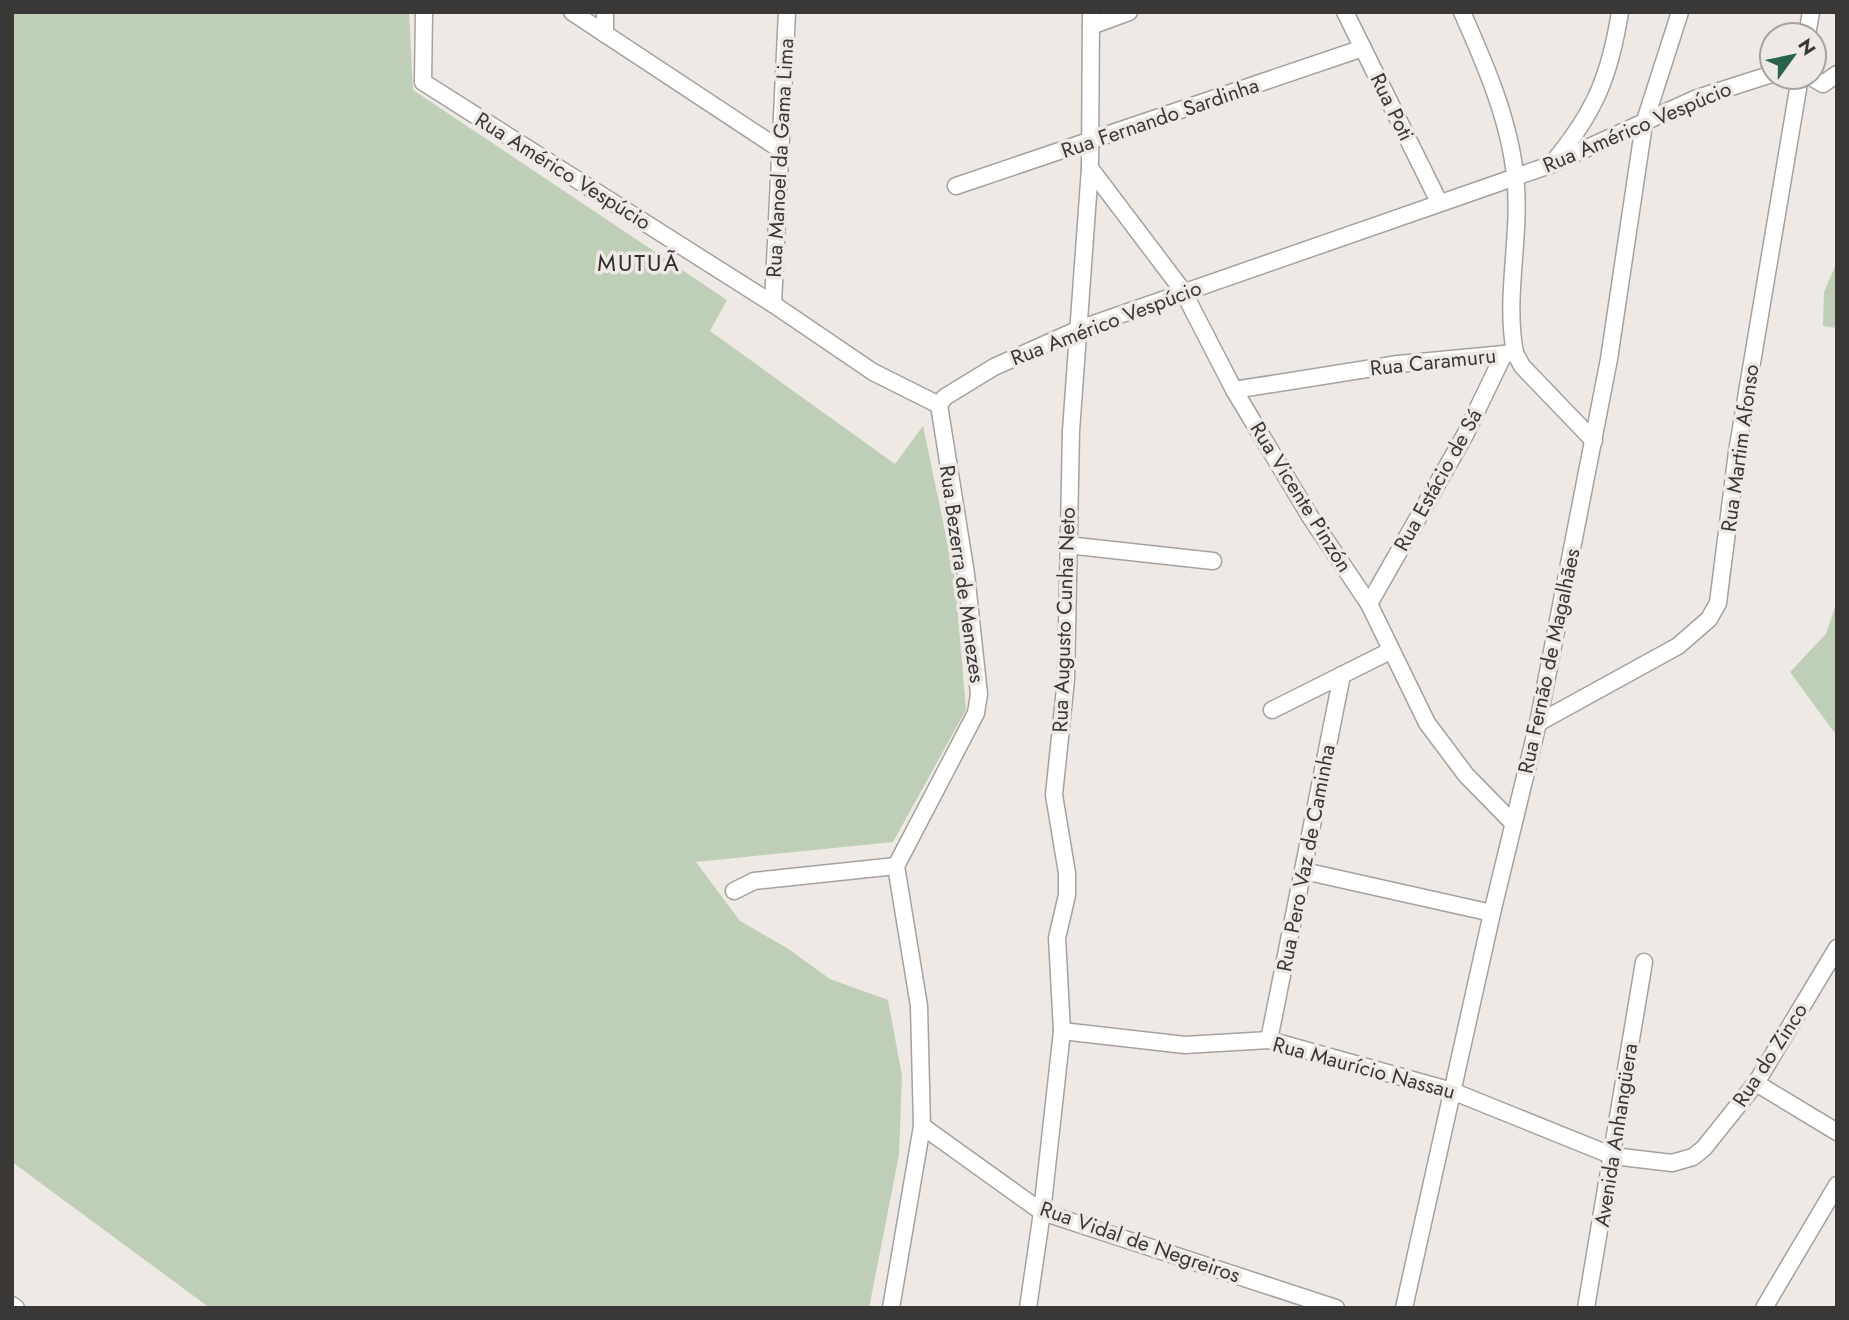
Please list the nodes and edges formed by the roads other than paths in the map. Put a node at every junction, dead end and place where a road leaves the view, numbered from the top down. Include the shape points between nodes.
1 (424, 12) edge
2 (572, 12) edge
3 (605, 12) edge
4 (787, 12) edge
5 (1129, 12) edge
6 (1345, 12) edge
7 (1462, 12) edge
8 (1620, 12) edge
9 (1680, 12) edge
10 (1091, 19) edge
11 (605, 34) junction
12 (1363, 48) junction
13 (1758, 78) edge
14 (1798, 91) edge
15 (1644, 124) junction
16 (1090, 142) junction
17 (781, 150) junction
18 (1550, 165) junction
19 (1090, 168) junction
20 (1516, 177) junction
21 (956, 186) dead end
22 (1439, 202) junction
23 (1184, 292) junction
24 (773, 304) junction
25 (1079, 329) junction
26 (1509, 354) junction
27 (1234, 390) junction
28 (939, 405) junction
29 (1594, 441) junction
30 (1067, 545) junction
31 (1213, 561) dead end
32 (1368, 604) junction
33 (1390, 652) junction
34 (1342, 675) junction
35 (1272, 710) dead end
36 (1538, 723) junction
37 (1513, 823) junction
38 (896, 866) junction
39 (1304, 871) junction
40 (734, 891) dead end
41 (1492, 913) junction
42 (1837, 948) edge
43 (1644, 962) dead end
44 (1062, 1031) junction
45 (1269, 1040) junction
46 (1756, 1083) junction
47 (1452, 1091) junction
48 (922, 1126) junction
49 (1837, 1132) edge
50 (1613, 1156) junction
51 (1837, 1185) edge
52 (1042, 1212) junction
53 (891, 1308) edge
54 (1027, 1308) edge
55 (1336, 1308) edge
56 (1404, 1308) edge
57 (1586, 1308) edge
58 (1764, 1308) edge

1 - 24 street, Rua Américo Vespúcio via 423,82
2 - 11 street
3 - 11 street
4 - 17 street, Rua Manoel da Gama Lima
5 - 10 street
6 - 12 street, Rua Poti
7 - 20 street via 1494,91
8 - 18 street via 1602,90 1586,120
9 - 15 street, Rua Fernão de Magalhães
10 - 16 street, Rua Augusto Cunha Neto
11 - 17 street
12 - 16 street, Rua Fernando Sardinha
12 - 22 street, Rua Poti
13 - 15 street, Rua Américo Vespúcio via 1697,98
14 - 36 street, Rua Martim Afonso via 1737,452 1718,603 1709,619 1678,646
15 - 18 street, Rua Américo Vespúcio
15 - 29 street, Rua Fernão de Magalhães
16 - 19 street, Rua Augusto Cunha Neto
16 - 21 street, Rua Fernando Sardinha
17 - 24 street, Rua Manoel da Gama Lima
18 - 20 street, Rua Américo Vespúcio
19 - 23 street, Rua Vicente Pinzón
19 - 25 street, Rua Augusto Cunha Neto
20 - 22 street, Rua Américo Vespúcio
20 - 26 street
22 - 23 street, Rua Américo Vespúcio
23 - 25 street, Rua Américo Vespúcio
23 - 27 street, Rua Vicente Pinzón
24 - 28 street, Rua Américo Vespúcio via 873,372
25 - 28 street, Rua Américo Vespúcio via 994,367
25 - 30 street, Rua Augusto Cunha Neto
26 - 27 street, Rua Caramuru via 1398,364
26 - 29 street, Rua Caramuru
26 - 32 street, Rua Estácio de Sá
27 - 32 street, Rua Vicente Pinzón
28 - 38 street, Rua Bezerra de Menezes via 966,573 979,694 976,713
29 - 36 street, Rua Fernão de Magalhães
30 - 31 street
30 - 44 street, Rua Augusto Cunha Neto via 1066,679 1054,795 1067,873 1057,938
32 - 33 street, Rua Vicente Pinzón
33 - 34 street
33 - 37 street, Rua Vicente Pinzón via 1446,750
34 - 35 street
34 - 39 street, Rua Pero Vaz de Caminha
36 - 37 street, Rua Fernão de Magalhães
37 - 41 street, Rua Fernão de Magalhães
38 - 40 street via 754,881
38 - 48 street, Rua Bezerra de Menezes via 918,995
39 - 41 street
39 - 45 street, Rua Pero Vaz de Caminha
41 - 47 street, Rua Fernão de Magalhães
42 - 46 street, Rua do Zinco
43 - 50 street, Avenida Anhangüera
44 - 45 street, Rua Maurício Nassau via 1185,1045
44 - 52 street, Rua Augusto Cunha Neto
45 - 47 street, Rua Maurício Nassau
46 - 49 street
46 - 50 street, Rua do Zinco via 1693,1157 1672,1163
47 - 50 street, Rua Maurício Nassau
47 - 56 street, Rua Fernão de Magalhães
48 - 52 street, Rua Vidal de Negreiros
48 - 53 street, Rua Bezerra de Menezes
50 - 57 street, Avenida Anhangüera
51 - 58 street
52 - 54 street, Rua Augusto Cunha Neto
52 - 55 street, Rua Vidal de Negreiros

